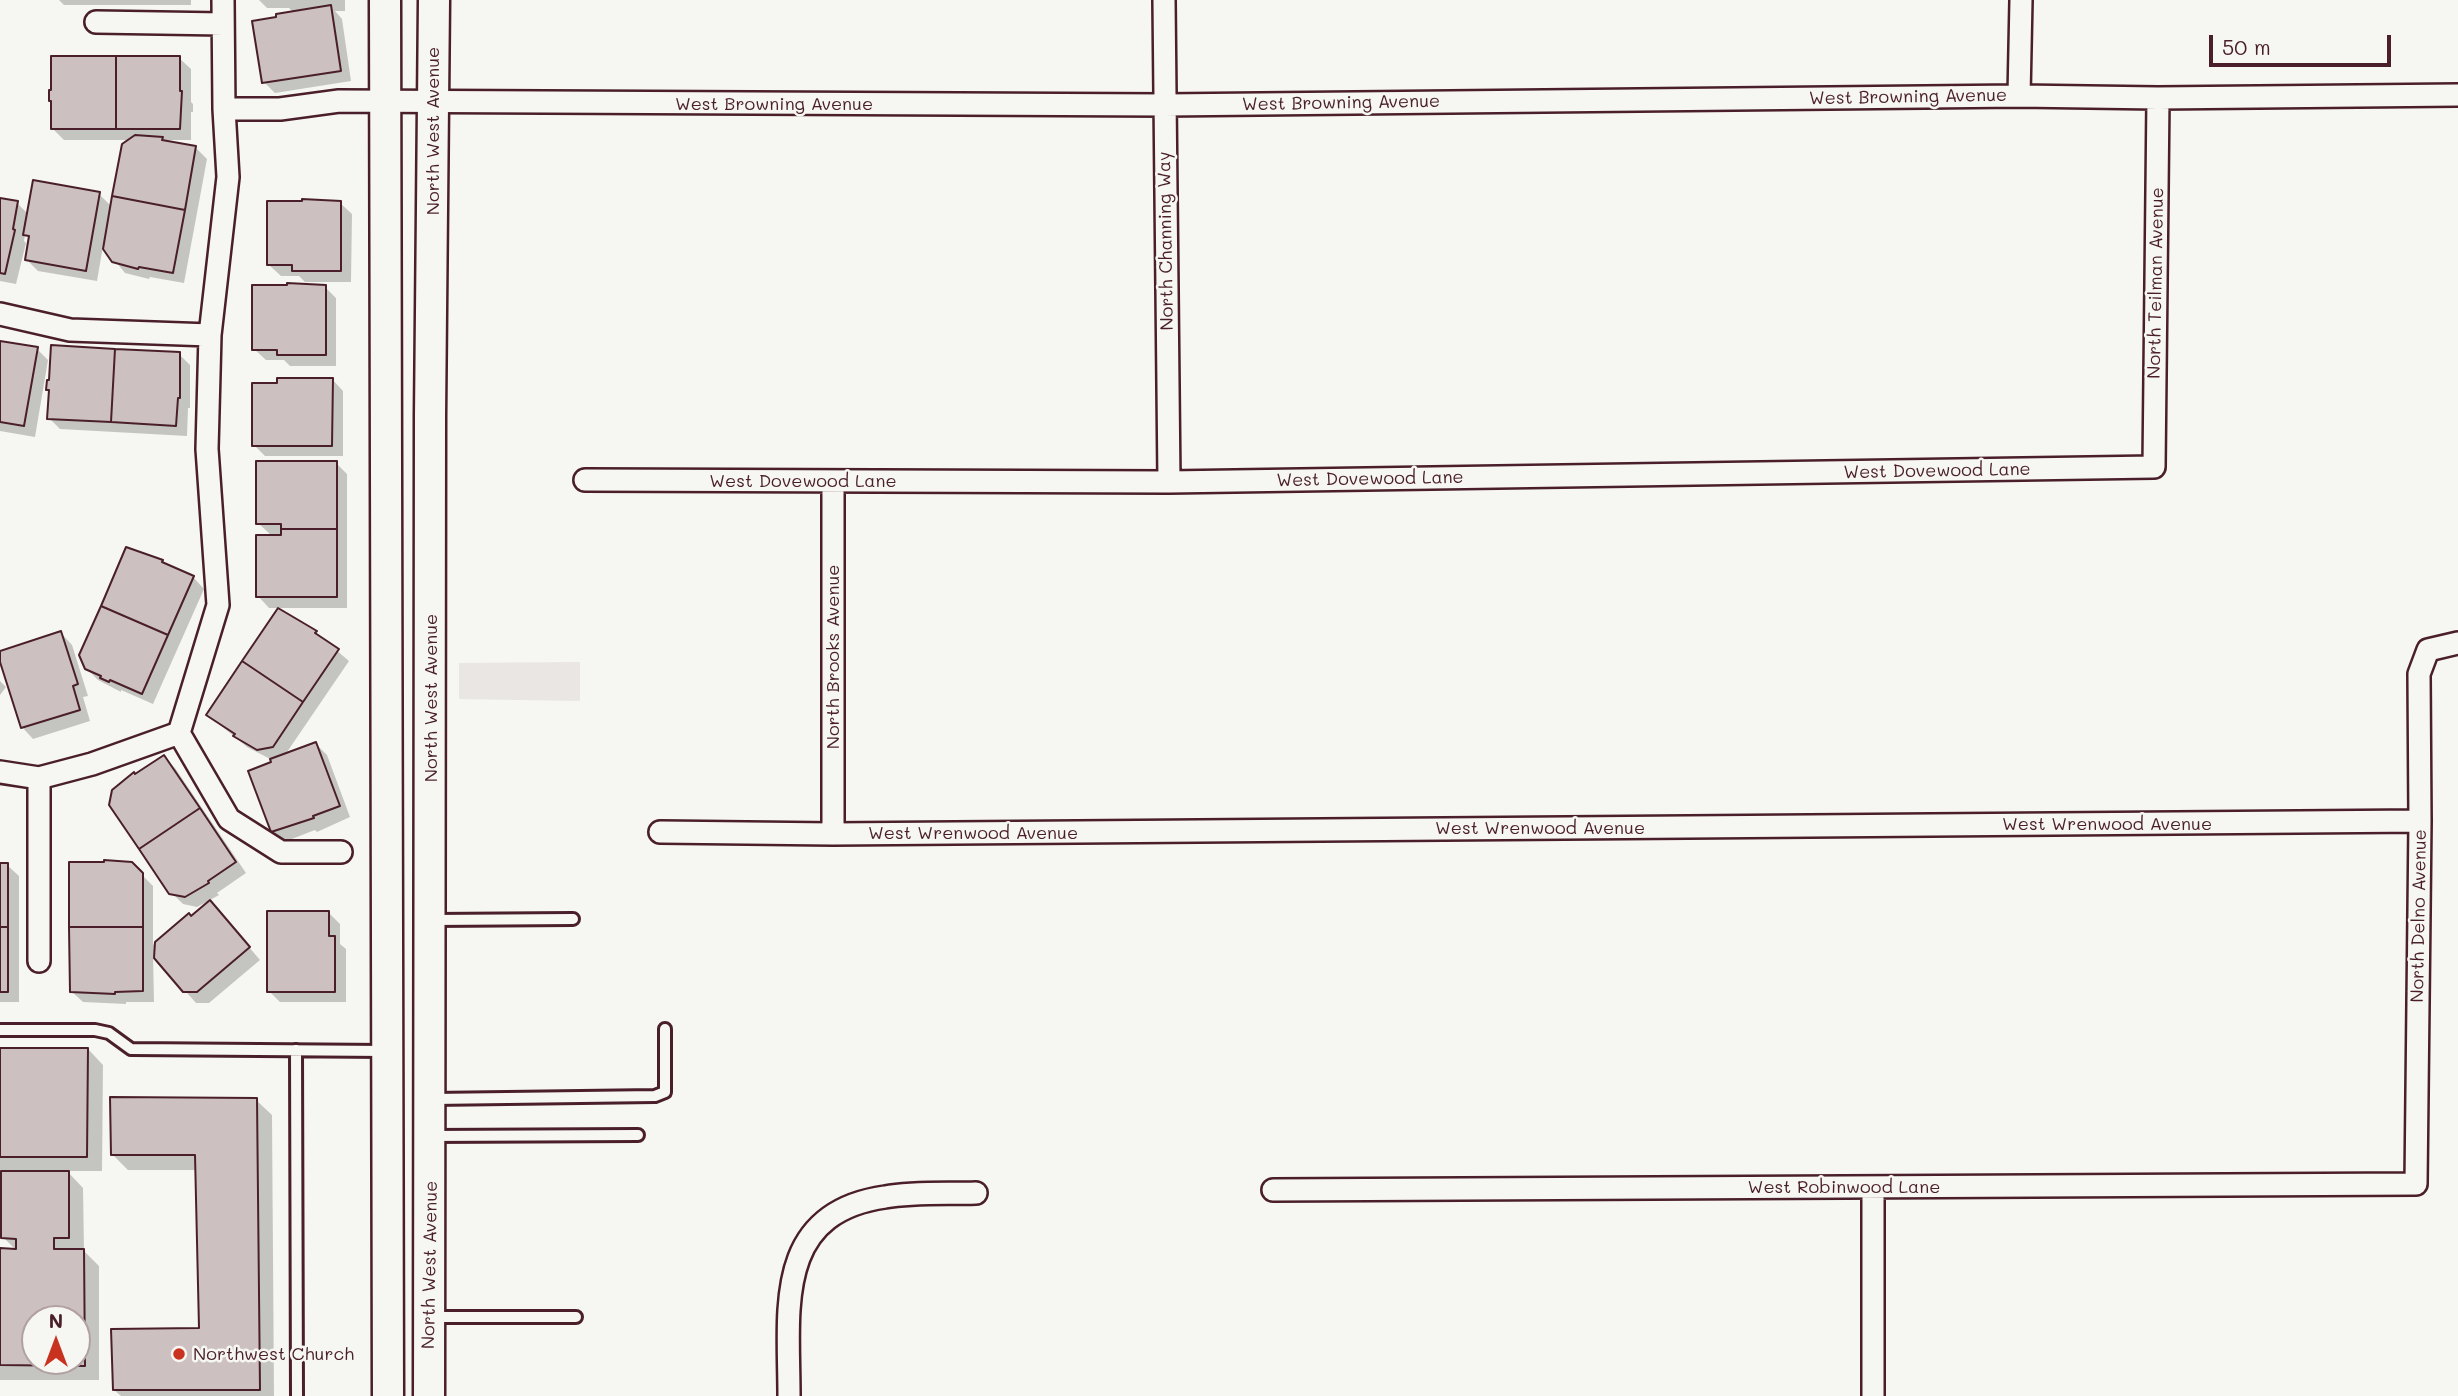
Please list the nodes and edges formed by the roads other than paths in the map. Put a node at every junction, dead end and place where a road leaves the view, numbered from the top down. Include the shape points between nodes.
1 (223, 0) edge
2 (385, 0) edge
3 (433, 0) edge
4 (1164, 0) edge
5 (2021, 0) edge
6 (96, 22) dead end
7 (223, 24) junction
8 (2458, 95) edge
9 (2019, 96) junction
10 (2158, 98) junction
11 (385, 103) junction
12 (434, 103) junction
13 (1165, 105) junction
14 (224, 109) junction
15 (0, 314) edge
16 (210, 335) junction
17 (2154, 467) joint
18 (585, 480) dead end
19 (833, 481) junction
20 (1169, 482) junction
21 (2458, 643) edge
22 (179, 733) junction
23 (0, 772) edge
24 (39, 778) junction
25 (2420, 821) junction
26 (660, 832) dead end
27 (833, 834) junction
28 (341, 852) dead end
29 (573, 919) dead end
30 (430, 920) junction
31 (39, 961) dead end
32 (665, 1029) dead end
33 (0, 1030) edge
34 (296, 1050) junction
35 (388, 1051) junction
36 (430, 1099) junction
37 (638, 1135) dead end
38 (430, 1136) junction
39 (2416, 1184) joint
40 (1873, 1187) junction
41 (1273, 1190) dead end
42 (976, 1193) dead end
43 (428, 1317) junction
44 (576, 1317) dead end
45 (297, 1396) edge
46 (388, 1396) edge
47 (429, 1396) edge
48 (789, 1396) edge
49 (1873, 1396) edge

1 - 7 street
2 - 11 main road
3 - 12 main road, North West Avenue
4 - 13 street, North Channing Way
5 - 9 street
6 - 7 street
7 - 14 street
8 - 10 street, West Browning Avenue
9 - 10 street, West Browning Avenue
9 - 13 street, West Browning Avenue
10 - 17 street, North Teilman Avenue
11 - 12 street, West Browning Avenue
11 - 14 street, West Browning Avenue via 339,101 279,109
11 - 35 main road
12 - 13 street, West Browning Avenue
12 - 30 main road, North West Avenue
13 - 20 street, North Channing Way
14 - 16 street via 228,177
15 - 16 street via 70,330
16 - 22 street via 207,449 218,605
17 - 20 street, West Dovewood Lane
18 - 19 street, West Dovewood Lane
19 - 20 street, West Dovewood Lane
19 - 27 street, North Brooks Avenue
21 - 25 street, North Delno Avenue via 2428,650 2419,674
22 - 24 street
22 - 28 street via 229,819 281,852
23 - 24 street
24 - 31 street
25 - 27 street, West Wrenwood Avenue
25 - 39 street, North Delno Avenue
26 - 27 street, West Wrenwood Avenue
29 - 30 lane
30 - 36 main road, North West Avenue
32 - 36 lane via 665,1092 656,1096
33 - 34 lane via 95,1030 109,1033 131,1049
34 - 35 lane
34 - 45 lane
35 - 46 main road
36 - 38 main road, North West Avenue
37 - 38 lane
38 - 43 main road, North West Avenue
39 - 40 street, West Robinwood Lane
40 - 41 street, West Robinwood Lane
40 - 49 street
42 - 48 street via 884,1197 846,1208 815,1227 797,1263 789,1299
43 - 44 lane
43 - 47 main road, North West Avenue

